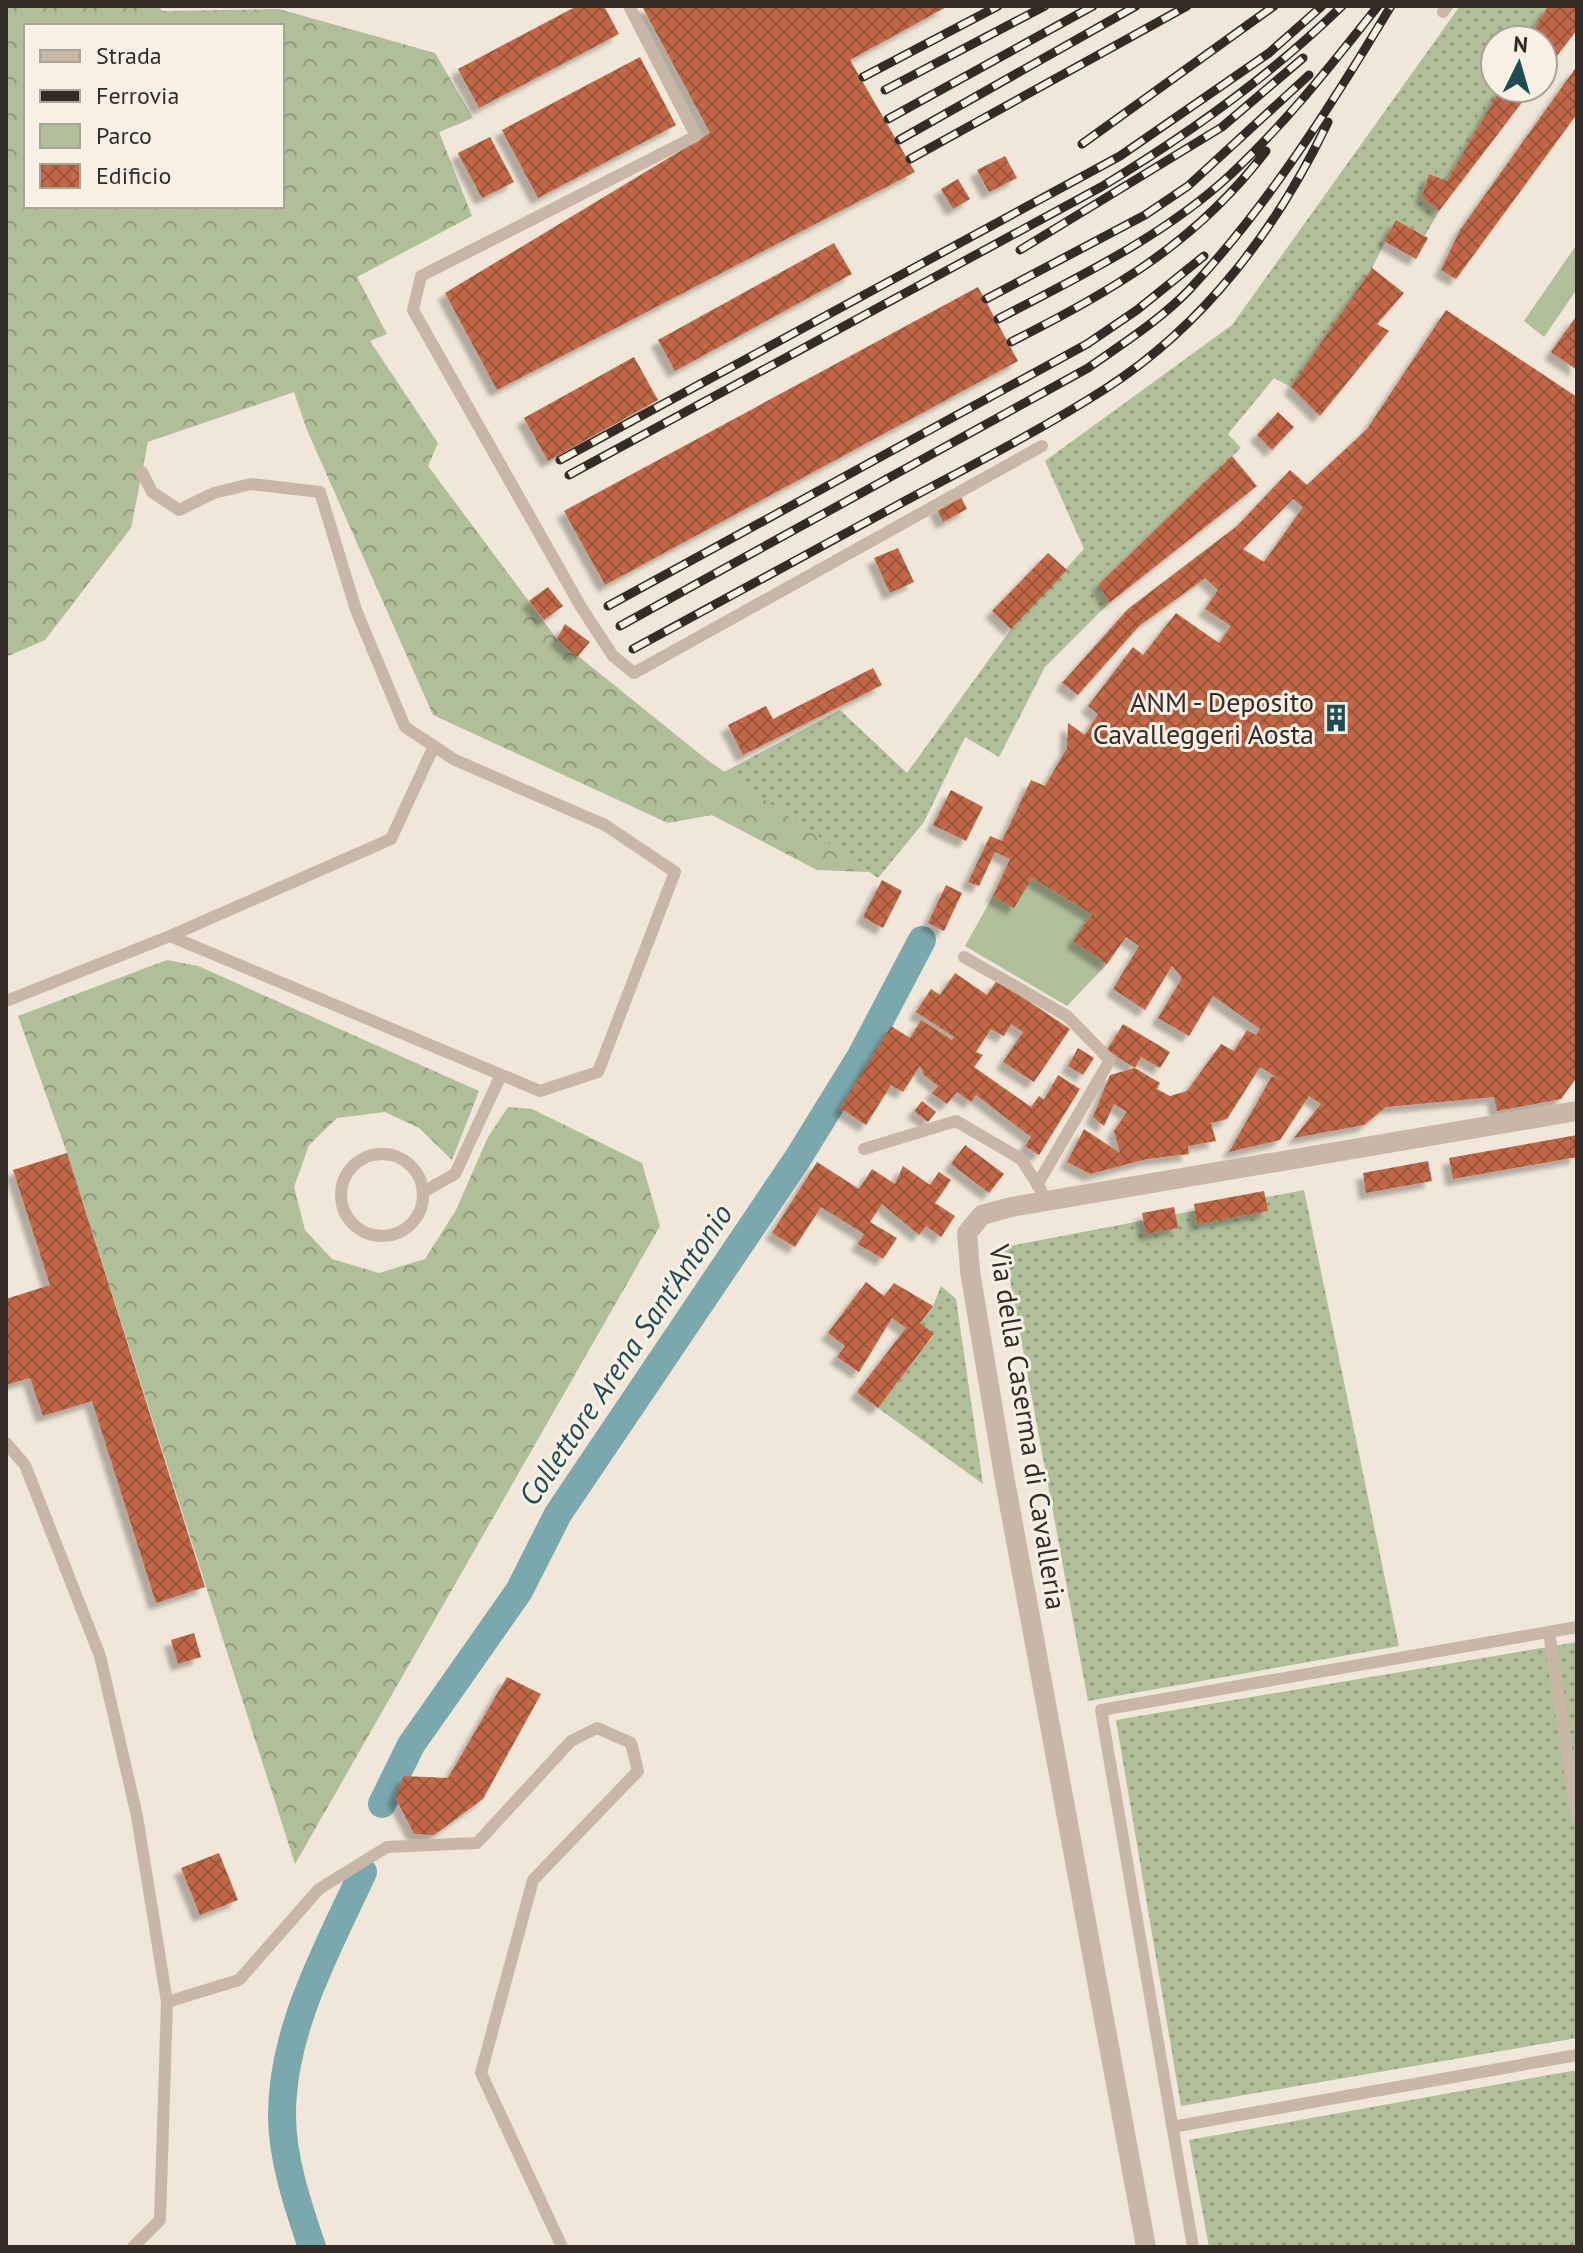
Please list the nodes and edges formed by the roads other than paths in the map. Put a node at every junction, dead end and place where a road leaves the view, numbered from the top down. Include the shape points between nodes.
1 (629, 6) edge
2 (1042, 446) dead end
3 (142, 472) dead end
4 (434, 746) junction
5 (170, 936) junction
6 (964, 957) dead end
7 (6, 1001) edge
8 (501, 1075) junction
9 (1577, 1111) edge
10 (864, 1149) dead end
11 (423, 1192) junction
12 (1042, 1192) junction
13 (6, 1443) edge
14 (1577, 1627) edge
15 (1549, 1632) junction
16 (1577, 1819) edge
17 (167, 2002) junction
18 (1577, 2055) edge
19 (1172, 2127) junction
20 (133, 2247) edge
21 (562, 2247) edge
22 (1146, 2247) edge
23 (1193, 2247) edge

1 - 2 lane via 696,136 421,276 413,310 613,656 634,673
3 - 4 lane via 152,492 179,510 214,493 251,484 320,492 356,610 405,727
4 - 5 lane via 391,839
4 - 8 lane via 605,825 675,872 598,1072 540,1091
5 - 7 lane
5 - 8 lane
6 - 12 lane via 1067,1016 1110,1060
8 - 11 lane via 455,1174
9 - 12 street, Via della Caserma di Cavalleria
10 - 12 lane via 956,1121 1021,1159
11 - 11 lane via 413,1168 402,1159 376,1154 347,1171 341,1203 356,1228 378,1237 393,1235 416,1219
12 - 22 street, Via della Caserma di Cavalleria via 982,1215 967,1233 970,1271
13 - 17 lane via 25,1465 100,1656 137,1816
14 - 15 lane
15 - 16 lane
15 - 19 lane via 1101,1710
17 - 20 lane via 160,2220
17 - 21 lane via 239,1980 319,1889 387,1847 477,1843 571,1741 597,1728 631,1743 638,1771 533,1880 481,2073
18 - 19 lane
19 - 23 lane

